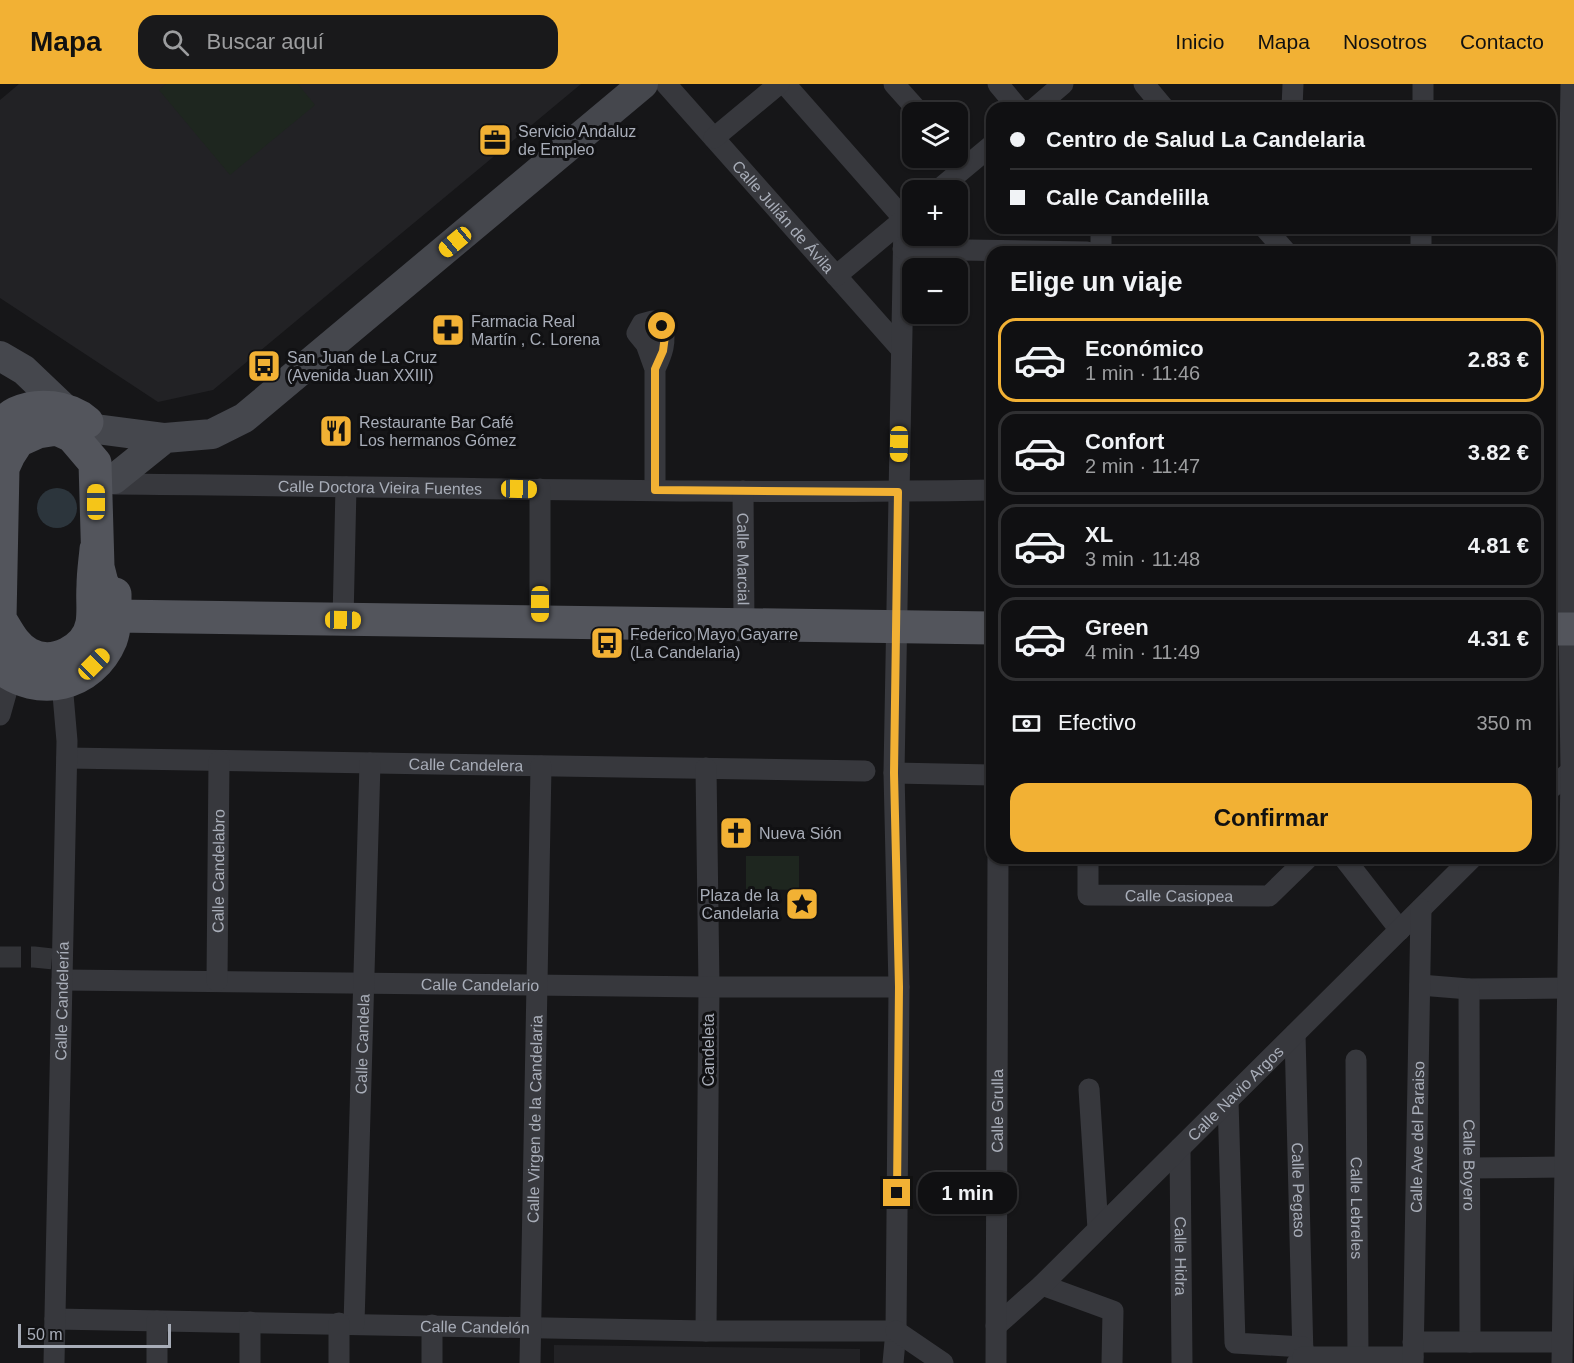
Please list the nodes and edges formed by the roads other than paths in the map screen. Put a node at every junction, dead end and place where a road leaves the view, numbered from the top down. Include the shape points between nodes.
1 (643, 84) edge
2 (666, 84) edge
3 (779, 84) edge
4 (785, 84) edge
5 (894, 84) edge
6 (1063, 84) edge
7 (1144, 84) edge
8 (1293, 84) edge
9 (1423, 84) edge
10 (1571, 84) edge
11 (910, 102) edge
12 (1042, 102) edge
13 (1159, 102) edge
14 (1292, 102) edge
15 (1423, 102) edge
16 (714, 138) junction
17 (986, 148) edge
18 (968, 157) edge
19 (956, 168) edge
20 (946, 180) edge
21 (902, 211) edge
22 (902, 221) edge
23 (1270, 234) edge
24 (903, 246) edge
25 (1282, 246) edge
26 (903, 249) junction
27 (986, 250) edge
28 (1559, 259) edge
29 (836, 276) junction
30 (901, 349) junction
31 (0, 356) edge
32 (655, 369) dead end
33 (65, 410) junction
34 (0, 424) edge
35 (96, 429) junction
36 (165, 438) junction
37 (114, 481) junction
38 (346, 487) junction
39 (540, 489) junction
40 (655, 490) junction
41 (986, 490) edge
42 (743, 491) junction
43 (898, 492) junction
44 (1557, 492) edge
45 (96, 549) junction
46 (115, 610) junction
47 (343, 620) junction
48 (540, 623) junction
49 (744, 625) junction
50 (896, 627) junction
51 (986, 628) edge
52 (1564, 629) edge
53 (6, 671) edge
54 (62, 683) junction
55 (0, 715) edge
56 (67, 758) junction
57 (219, 760) junction
58 (370, 763) junction
59 (541, 766) junction
60 (706, 768) junction
61 (865, 771) dead end
62 (1571, 771) junction
63 (894, 773) junction
64 (986, 775) edge
65 (1556, 784) edge
66 (998, 864) edge
67 (1088, 864) edge
68 (1302, 864) edge
69 (1349, 864) edge
70 (1466, 864) edge
71 (1421, 909) junction
72 (1400, 930) junction
73 (62, 980) junction
74 (217, 981) junction
75 (364, 983) junction
76 (537, 985) junction
77 (1420, 986) junction
78 (709, 987) junction
79 (899, 987) junction
80 (1568, 988) junction
81 (1470, 989) junction
82 (1295, 1034) junction
83 (1356, 1060) dead end
84 (1089, 1089) dead end
85 (1228, 1100) junction
86 (1180, 1148) junction
87 (1565, 1167) junction
88 (1470, 1168) junction
89 (1098, 1229) junction
90 (1042, 1285) junction
91 (55, 1318) junction
92 (157, 1320) junction
93 (250, 1322) junction
94 (347, 1324) junction
95 (432, 1325) junction
96 (996, 1326) junction
97 (531, 1327) junction
98 (706, 1331) junction
99 (896, 1331) junction
100 (1470, 1342) junction
101 (1562, 1342) junction
102 (1413, 1354) edge
103 (1301, 1355) edge
104 (1358, 1357) junction
105 (54, 1363) edge
106 (157, 1363) edge
107 (250, 1363) edge
108 (339, 1363) edge
109 (432, 1363) edge
110 (530, 1363) edge
111 (893, 1363) edge
112 (943, 1363) edge
113 (996, 1363) edge
114 (1112, 1363) edge
115 (1182, 1363) edge
116 (1562, 1363) edge

1 - 36 street via 244,418 212,434
2 - 16 street, Calle Julián de Ávila
3 - 16 street
4 - 21 street via 887,200
5 - 11 street
6 - 12 street
7 - 13 street
8 - 14 street
9 - 15 street
10 - 28 street
16 - 29 street, Calle Julián de Ávila
17 - 18 street
19 - 20 street
22 - 29 street
23 - 25 street
24 - 26 street
26 - 27 street
26 - 30 street
28 - 44 street
29 - 30 street, Calle Julián de Ávila
30 - 43 street
31 - 33 street via 24,370
32 - 40 street
33 - 34 main road via 42,407 16,413
33 - 35 main road
35 - 36 street
35 - 37 main road via 106,444
36 - 37 street
37 - 38 street, Calle Doctora Vieira Fuentes
37 - 46 main road
38 - 39 street, Calle Doctora Vieira Fuentes
38 - 47 street
39 - 40 street, Calle Doctora Vieira Fuentes
39 - 48 street
40 - 42 street, Calle Doctora Vieira Fuentes
41 - 43 street, Calle Doctora Vieira Fuentes
42 - 43 street, Calle Doctora Vieira Fuentes
42 - 49 street, Calle Marcial
43 - 50 street
44 - 52 street
45 - 45 main road via 95,463 72,436 57,429 18,441 3,468 0,619 12,640 31,656 55,658 70,653 92,625
45 - 46 main road via 102,583
46 - 47 main road
46 - 54 main road via 112,638 103,656 85,673
47 - 48 main road
48 - 49 main road
49 - 50 main road
50 - 51 main road
50 - 63 street
52 - 62 street
53 - 54 main road via 36,684
53 - 55 street
54 - 56 street, Calle Candelería
56 - 57 street, Calle Candelera
56 - 73 street, Calle Candelería
57 - 58 street, Calle Candelera
57 - 74 street, Calle Candelabro
58 - 59 street, Calle Candelera
58 - 75 street, Calle Candela
59 - 60 street, Calle Candelera
59 - 76 street, Calle Virgen de la Candelaria
60 - 61 street, Calle Candelera
60 - 78 street, Candeleta
62 - 65 street
62 - 80 street
63 - 64 street
63 - 79 street
66 - 96 street, Calle Grulla
67 - 68 street, Calle Casiopea via 1088,895 1269,896
69 - 72 street
70 - 71 street, Calle Navio Argos
71 - 72 street, Calle Navio Argos
71 - 77 street, Calle Ave del Paraiso
72 - 82 street, Calle Navio Argos
73 - 74 street, Calle Candelario
73 - 91 street, Calle Candelería
74 - 75 street, Calle Candelario
75 - 76 street, Calle Candelario
75 - 94 street, Calle Candela
76 - 78 street, Calle Candelario
76 - 97 street, Calle Virgen de la Candelaria
77 - 81 street
77 - 102 street, Calle Ave del Paraiso
78 - 79 street, Calle Candelario
78 - 98 street, Candeleta
79 - 99 street
80 - 81 street
80 - 87 street
81 - 88 street, Calle Boyero
82 - 85 street, Calle Navio Argos
82 - 103 street, Calle Pegaso
83 - 104 street, Calle Lebreles
84 - 89 street
85 - 86 street, Calle Navio Argos
85 - 103 street via 1235,1343
86 - 89 street, Calle Navio Argos
86 - 115 street, Calle Hidra
87 - 88 street
87 - 101 street
88 - 100 street, Calle Boyero
89 - 90 street, Calle Navio Argos
90 - 96 street, Calle Navio Argos
90 - 114 street via 1113,1311
91 - 92 street, Calle Candelón
91 - 105 street, Calle Candelería
92 - 93 street, Calle Candelón
92 - 106 street
93 - 94 street, Calle Candelón
93 - 107 street
94 - 95 street, Calle Candelón
94 - 108 street, Calle Candela
95 - 97 street, Calle Candelón
95 - 109 street
96 - 113 street, Calle Grulla
97 - 98 street, Calle Candelón
97 - 110 street, Calle Virgen de la Candelaria
98 - 99 street, Calle Candelón
99 - 111 street
99 - 112 street
100 - 101 street
100 - 102 street
101 - 116 street
102 - 104 street
103 - 104 street

